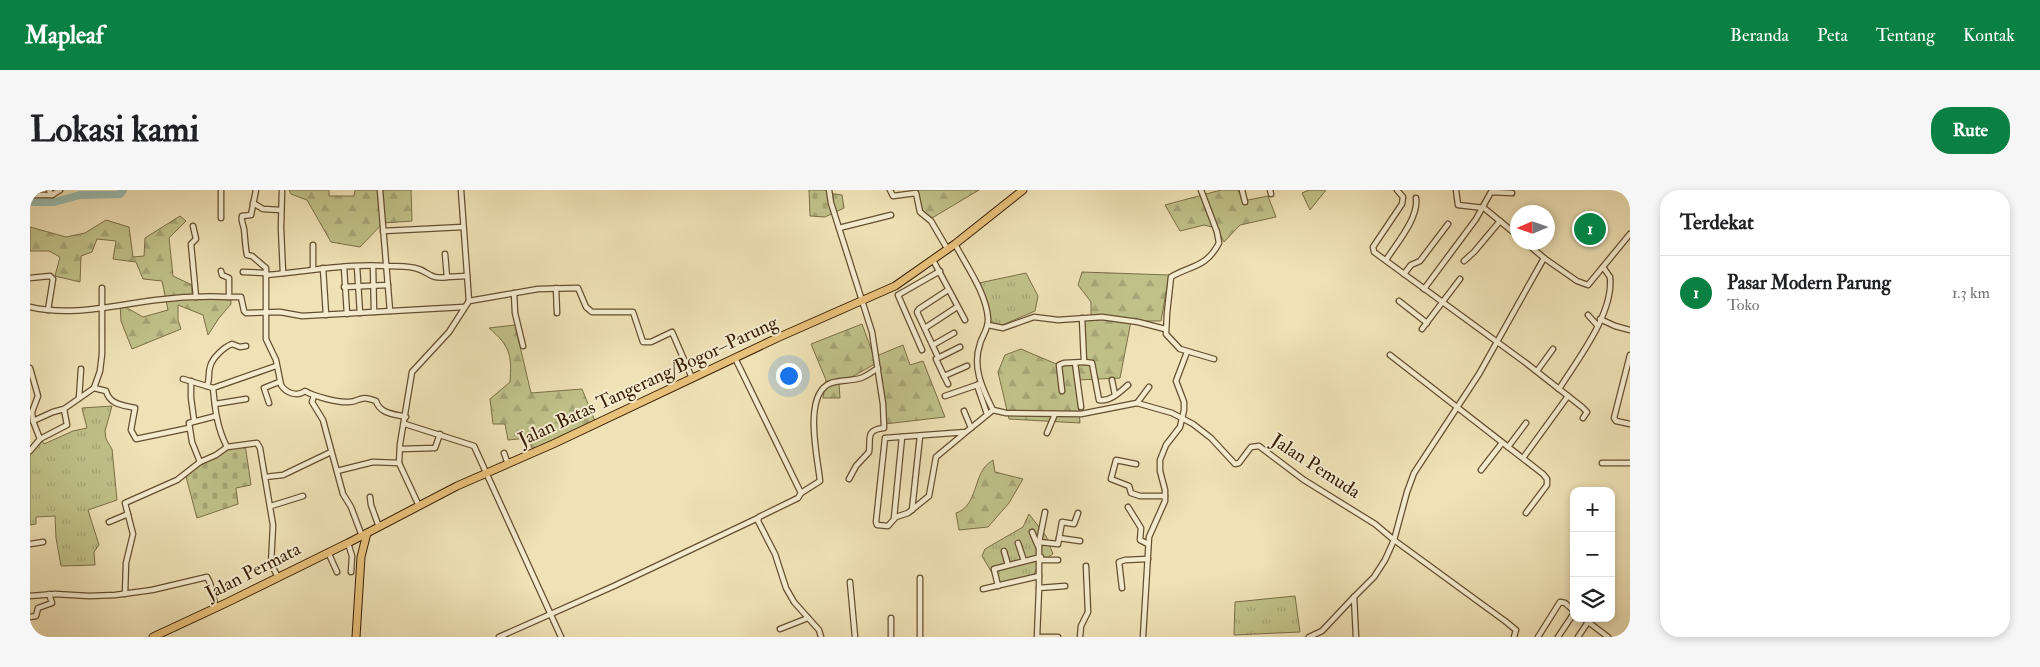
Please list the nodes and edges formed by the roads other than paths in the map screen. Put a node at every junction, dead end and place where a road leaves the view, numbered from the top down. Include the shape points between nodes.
1 (60, 190) edge
2 (221, 190) edge
3 (256, 190) edge
4 (282, 190) edge
5 (380, 190) edge
6 (461, 190) edge
7 (829, 190) edge
8 (890, 190) edge
9 (1023, 190) edge
10 (1201, 190) edge
11 (1242, 190) edge
12 (1397, 190) edge
13 (1456, 190) edge
14 (1494, 190) edge
15 (50, 192) edge
16 (1512, 193) dead end
17 (30, 195) edge
18 (1416, 198) dead end
19 (1245, 202) dead end
20 (253, 203) junction
21 (1484, 208) junction
22 (281, 210) junction
23 (891, 215) dead end
24 (221, 218) dead end
25 (1500, 220) junction
26 (1448, 224) dead end
27 (193, 226) dead end
28 (463, 227) junction
29 (839, 228) junction
30 (1510, 229) edge
31 (383, 231) junction
32 (1630, 234) edge
33 (955, 244) junction
34 (313, 245) dead end
35 (948, 250) junction
36 (1535, 250) edge
37 (445, 254) dead end
38 (1544, 258) junction
39 (934, 260) junction
40 (1386, 260) junction
41 (1464, 261) dead end
42 (373, 266) junction
43 (386, 266) junction
44 (344, 267) junction
45 (357, 267) junction
46 (1603, 267) junction
47 (323, 268) junction
48 (313, 269) junction
49 (221, 270) dead end
50 (940, 271) junction
51 (243, 272) dead end
52 (283, 273) junction
53 (266, 274) junction
54 (1404, 274) junction
55 (467, 276) junction
56 (447, 277) junction
57 (30, 278) edge
58 (1460, 279) dead end
59 (373, 285) junction
60 (388, 285) junction
61 (359, 286) junction
62 (895, 286) junction
63 (344, 287) junction
64 (102, 288) dead end
65 (556, 288) junction
66 (1424, 289) junction
67 (948, 290) junction
68 (514, 293) junction
69 (898, 295) junction
70 (196, 297) junction
71 (229, 297) junction
72 (469, 301) junction
73 (1399, 301) dead end
74 (863, 302) junction
75 (1442, 302) junction
76 (30, 307) edge
77 (464, 307) junction
78 (958, 307) junction
79 (102, 308) junction
80 (48, 310) junction
81 (390, 310) junction
82 (267, 312) junction
83 (374, 312) junction
84 (360, 313) junction
85 (557, 313) dead end
86 (347, 314) junction
87 (326, 315) junction
88 (1588, 315) dead end
89 (1082, 318) junction
90 (1600, 319) junction
91 (965, 320) dead end
92 (1427, 323) junction
93 (988, 325) junction
94 (1597, 326) junction
95 (925, 328) junction
96 (1166, 329) junction
97 (1422, 329) dead end
98 (1630, 330) edge
99 (954, 333) dead end
100 (1497, 343) junction
101 (933, 345) junction
102 (246, 346) dead end
103 (523, 346) dead end
104 (960, 347) dead end
105 (1553, 349) dead end
106 (922, 350) dead end
107 (1187, 352) junction
108 (1390, 355) dead end
109 (1630, 355) edge
110 (938, 357) junction
111 (735, 358) junction
112 (1214, 359) dead end
113 (1084, 362) junction
114 (1075, 363) junction
115 (276, 366) junction
116 (967, 366) dead end
117 (30, 368) edge
118 (878, 368) junction
119 (81, 369) dead end
120 (1537, 371) junction
121 (944, 376) junction
122 (692, 378) junction
123 (183, 379) dead end
124 (1112, 380) dead end
125 (191, 381) junction
126 (279, 382) junction
127 (948, 384) dead end
128 (979, 384) junction
129 (1128, 385) dead end
130 (207, 386) junction
131 (94, 388) junction
132 (213, 388) junction
133 (1149, 388) dead end
134 (1560, 389) junction
135 (1062, 391) dead end
136 (1115, 395) junction
137 (314, 396) junction
138 (945, 396) dead end
139 (1568, 396) junction
140 (79, 398) junction
141 (246, 399) dead end
142 (268, 403) dead end
143 (1137, 403) junction
144 (215, 404) junction
145 (1457, 406) junction
146 (1081, 407) dead end
147 (64, 409) junction
148 (993, 410) junction
149 (964, 411) dead end
150 (986, 414) junction
151 (1055, 414) junction
152 (216, 416) junction
153 (406, 417) junction
154 (1183, 418) junction
155 (1583, 418) dead end
156 (194, 420) junction
157 (33, 421) junction
158 (1526, 423) dead end
159 (404, 424) junction
160 (1630, 424) edge
161 (189, 428) junction
162 (971, 428) junction
163 (966, 432) junction
164 (1047, 433) dead end
165 (440, 434) junction
166 (920, 436) junction
167 (902, 437) junction
168 (40, 439) junction
169 (1502, 443) junction
170 (227, 447) junction
171 (1508, 447) junction
172 (400, 449) junction
173 (30, 451) edge
174 (331, 452) junction
175 (504, 453) dead end
176 (1523, 458) junction
177 (200, 462) junction
178 (400, 463) junction
179 (1602, 463) dead end
180 (1630, 463) edge
181 (508, 464) junction
182 (1136, 464) dead end
183 (1481, 470) dead end
184 (337, 471) junction
185 (486, 473) junction
186 (266, 477) junction
187 (849, 479) dead end
188 (801, 493) junction
189 (303, 496) dead end
190 (1165, 496) junction
191 (370, 498) dead end
192 (270, 506) junction
193 (419, 506) junction
194 (1128, 507) dead end
195 (912, 510) junction
196 (1045, 512) dead end
197 (1078, 513) dead end
198 (1526, 513) dead end
199 (128, 514) junction
200 (758, 518) junction
201 (894, 518) junction
202 (109, 522) dead end
203 (379, 527) junction
204 (1032, 532) dead end
205 (364, 535) junction
206 (1059, 538) junction
207 (1394, 540) junction
208 (1080, 541) dead end
209 (43, 542) dead end
210 (1040, 542) junction
211 (348, 543) junction
212 (1018, 543) dead end
213 (30, 544) edge
214 (1148, 544) junction
215 (1039, 550) junction
216 (1004, 551) dead end
217 (328, 552) junction
218 (352, 556) junction
219 (361, 556) junction
220 (1041, 559) junction
221 (1148, 559) junction
222 (1058, 560) dead end
223 (1024, 561) junction
224 (1008, 565) junction
225 (1086, 566) dead end
226 (337, 572) dead end
227 (351, 572) dead end
228 (1039, 576) junction
229 (278, 577) junction
230 (920, 578) dead end
231 (850, 582) dead end
232 (998, 586) junction
233 (1065, 586) dead end
234 (1039, 588) junction
235 (1122, 588) dead end
236 (983, 589) dead end
237 (49, 594) junction
238 (125, 594) junction
239 (30, 596) edge
240 (1354, 597) junction
241 (216, 608) junction
242 (1342, 608) junction
243 (1570, 608) edge
244 (1355, 613) junction
245 (551, 614) junction
246 (30, 617) edge
247 (808, 618) junction
248 (891, 618) dead end
249 (1570, 618) edge
250 (1588, 622) joint
251 (780, 629) dead end
252 (162, 635) edge
253 (1600, 635) edge
254 (153, 637) edge
255 (356, 637) edge
256 (499, 637) edge
257 (561, 637) edge
258 (821, 637) edge
259 (855, 637) edge
260 (891, 637) edge
261 (920, 637) edge
262 (1058, 637) edge
263 (1080, 637) edge
264 (1143, 637) edge
265 (1309, 637) edge
266 (1356, 637) edge
267 (1514, 637) edge
268 (1538, 637) edge
269 (1558, 637) edge
270 (1578, 637) edge
271 (1608, 637) edge

1 - 15 street
2 - 24 street
3 - 20 street
4 - 22 street
5 - 31 street
6 - 28 street
7 - 29 street
8 - 35 street via 893,196 916,193 920,212 930,221
9 - 33 main road, Jalan Batas Tangerang/Bogor–Parung
10 - 96 street via 1219,243 1196,268 1171,277
11 - 19 street
12 - 40 street via 1403,197 1402,204 1373,248
13 - 21 street via 1458,205
14 - 16 street
14 - 21 street
15 - 17 street
18 - 40 street via 1414,217
20 - 22 street via 263,209
20 - 53 street via 251,215 241,218 246,251 247,255 265,266
21 - 25 street
21 - 66 street
22 - 52 street
23 - 29 street
25 - 30 street
25 - 41 street
26 - 54 street via 1420,260
27 - 70 street via 196,239 191,244
28 - 31 street
28 - 55 street
29 - 74 street
31 - 43 street
32 - 46 street
33 - 35 main road, Jalan Batas Tangerang/Bogor–Parung
33 - 93 street via 980,294
34 - 48 street
35 - 39 main road, Jalan Batas Tangerang/Bogor–Parung
36 - 38 street
37 - 56 street
38 - 46 street via 1584,285 1591,282
38 - 100 street
39 - 50 street
39 - 62 main road, Jalan Batas Tangerang/Bogor–Parung
40 - 54 street
42 - 43 street
42 - 45 street
42 - 59 street
43 - 56 street via 417,269 433,277
43 - 60 street
44 - 45 street
44 - 47 street
44 - 63 street
45 - 61 street
46 - 90 street via 1610,276 1610,288
47 - 48 street
47 - 87 street
48 - 52 street
49 - 71 street via 228,278
50 - 67 street
50 - 69 street
51 - 53 street
52 - 53 street
53 - 82 street
54 - 66 street
55 - 56 street
55 - 72 street
57 - 80 street via 50,276 53,279
58 - 75 street
59 - 60 street
59 - 61 street
59 - 83 street
60 - 81 street
61 - 63 street
61 - 84 street
62 - 69 street
62 - 74 main road, Jalan Batas Tangerang/Bogor–Parung
63 - 86 street
64 - 79 street
65 - 68 street
65 - 85 street
65 - 122 street via 579,289 586,307 592,312 633,312 642,340 646,343 672,332
66 - 75 street
67 - 78 street
67 - 95 street via 917,310
68 - 72 street
68 - 103 street
69 - 106 street
70 - 71 street
70 - 79 street
71 - 82 street via 241,297 246,313
72 - 77 street
73 - 92 street
74 - 111 main road, Jalan Batas Tangerang/Bogor–Parung
74 - 118 street
75 - 92 street
75 - 100 street
76 - 80 street
77 - 81 street
77 - 153 street via 449,332 412,372
78 - 91 street
78 - 95 street
79 - 80 street
79 - 131 street via 102,354
81 - 83 street
82 - 87 street
82 - 115 street via 266,339
83 - 84 street
84 - 86 street
86 - 87 street
88 - 94 street
89 - 93 street via 1030,318 1001,328
89 - 96 street via 1102,317
89 - 113 street
90 - 94 street
90 - 98 street
92 - 97 street
93 - 128 street via 976,361
94 - 134 street
95 - 101 street
96 - 107 street via 1172,342
99 - 101 street
100 - 120 street
100 - 145 street
101 - 110 street
102 - 130 street via 232,344 223,350 210,365
104 - 110 street
105 - 120 street
107 - 112 street
107 - 154 street via 1176,381 1184,402
108 - 145 street
109 - 160 street via 1614,418
110 - 121 street via 936,363
111 - 122 main road, Jalan Batas Tangerang/Bogor–Parung
111 - 188 street
113 - 114 street
113 - 136 street via 1092,363 1099,400
114 - 135 street via 1059,365
114 - 146 street
115 - 126 street
115 - 132 street
116 - 121 street
117 - 157 street via 38,396 32,410
118 - 187 street via 884,427 871,433 869,452
118 - 188 street via 860,379 830,383 821,393 815,408 813,428 820,481
119 - 140 street
120 - 134 street
121 - 127 street
122 - 181 main road, Jalan Batas Tangerang/Bogor–Parung
123 - 125 street
124 - 136 street
125 - 130 street
125 - 156 street
126 - 137 street via 289,392 299,394 305,391
126 - 142 street via 264,388
128 - 138 street
128 - 148 street
128 - 150 street
129 - 136 street
130 - 132 street
131 - 140 street
131 - 161 street via 106,390 108,397 119,405 135,408 131,430 136,439
132 - 144 street
133 - 143 street
134 - 139 street
137 - 153 street via 346,402 373,399 383,411
137 - 174 street via 312,402 323,420
139 - 155 street via 1586,410
139 - 176 street
140 - 147 street
141 - 144 street
143 - 151 street via 1086,414
143 - 154 street, Jalan Pemuda
144 - 152 street
145 - 169 street
145 - 207 street via 1411,479
147 - 157 street
147 - 168 street via 67,425
148 - 150 street
148 - 151 street
149 - 162 street
150 - 162 street
151 - 164 street
152 - 156 street
152 - 170 street
153 - 159 street
154 - 190 street via 1160,460
154 - 207 street, Jalan Pemuda via 1212,438 1235,464 1251,447 1259,446
156 - 161 street via 189,423
157 - 168 street
158 - 171 street
159 - 165 street
159 - 172 street
161 - 177 street
162 - 163 street
163 - 166 street
163 - 195 street via 936,457 931,494
165 - 172 street via 435,448
165 - 185 street via 474,446
166 - 167 street
166 - 195 street
167 - 201 street
167 - 201 street via 885,438 876,524 888,526
168 - 173 street
169 - 171 street
169 - 183 street
170 - 177 street
170 - 186 street via 259,445
171 - 176 street
172 - 178 street
174 - 184 street
174 - 186 street via 287,474
175 - 181 street
176 - 198 street via 1547,481
177 - 199 street via 177,480 125,503
178 - 184 street via 373,462
178 - 193 street
179 - 180 street
181 - 185 main road, Jalan Batas Tangerang/Bogor–Parung
182 - 190 street via 1116,460 1111,479 1129,486 1131,494
184 - 205 street via 343,494
185 - 193 main road, Jalan Batas Tangerang/Bogor–Parung
185 - 245 street
186 - 192 street
188 - 200 street via 794,500
189 - 192 street
190 - 214 street
191 - 203 street
192 - 229 street via 271,564
193 - 203 main road, Jalan Batas Tangerang/Bogor–Parung
194 - 214 street via 1141,528 1140,540
195 - 201 street
196 - 210 street
197 - 206 street via 1074,524 1062,522
199 - 202 street
199 - 238 street via 133,534 126,562
200 - 245 street
200 - 247 street via 786,588
203 - 205 main road, Jalan Batas Tangerang/Bogor–Parung
204 - 215 street
205 - 211 main road, Jalan Permata
205 - 219 main road
206 - 208 street
206 - 210 street via 1058,544
207 - 240 street via 1377,573
207 - 267 street, Jalan Pemuda via 1505,621 1516,630
209 - 213 street
210 - 215 street
211 - 217 main road, Jalan Permata
211 - 218 street
212 - 223 street
214 - 221 street
215 - 220 street
216 - 224 street
217 - 226 street
217 - 229 main road, Jalan Permata
218 - 219 street
218 - 227 street
219 - 255 main road
220 - 222 street
220 - 223 street
220 - 228 street
221 - 235 street via 1119,562
221 - 264 street
223 - 224 street
224 - 232 street via 994,569
225 - 263 street via 1088,612
228 - 232 street
228 - 234 street
229 - 241 main road, Jalan Permata
230 - 261 street
231 - 259 street
232 - 236 street
233 - 234 street
234 - 262 street via 1037,637
237 - 238 street
237 - 239 street
237 - 246 street via 52,603 38,608 36,616
238 - 241 street via 207,576
240 - 242 street
240 - 244 street
241 - 252 main road, Jalan Permata
242 - 244 street
242 - 265 street via 1322,631
243 - 268 street via 1560,602
244 - 266 street
245 - 256 street
245 - 257 street
247 - 251 street
247 - 258 street
248 - 260 street
249 - 269 street
250 - 253 street
250 - 270 street
252 - 254 main road, Jalan Permata
253 - 271 street

